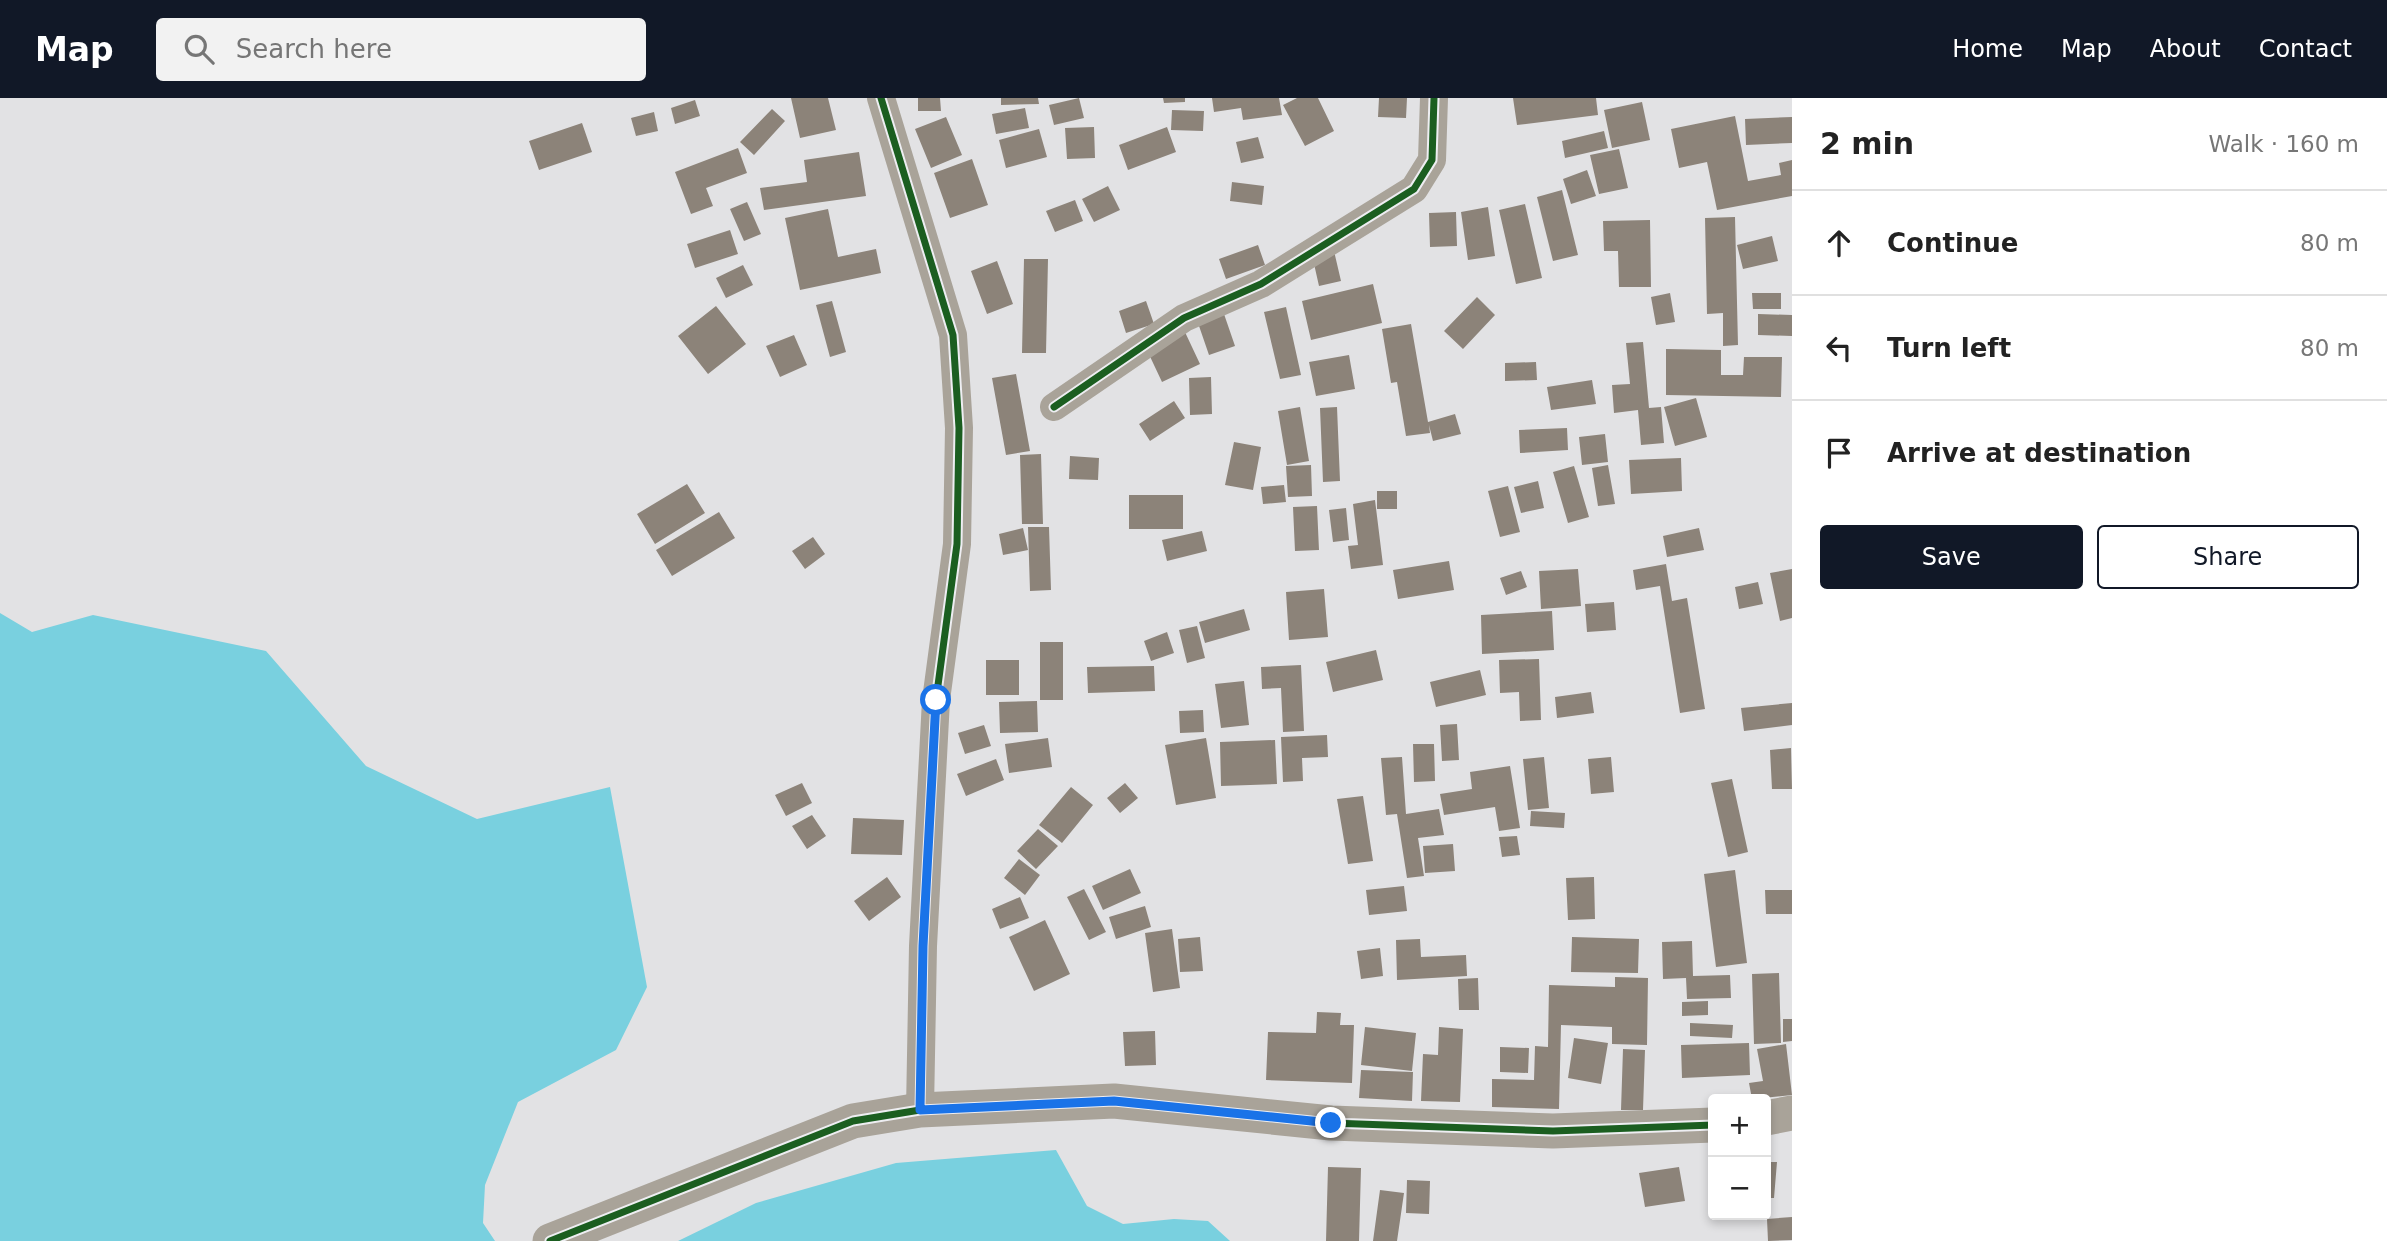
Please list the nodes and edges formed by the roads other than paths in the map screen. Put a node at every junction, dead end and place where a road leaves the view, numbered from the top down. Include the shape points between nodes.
1 (881, 98) edge
2 (1434, 98) edge
3 (1054, 407) dead end
4 (920, 1110) junction
5 (1792, 1113) edge
6 (1771, 1117) edge
7 (1708, 1125) edge
8 (550, 1241) edge

1 - 4 street via 953,335 960,428 957,544 935,712
2 - 3 street via 1432,160 1414,189 1261,284 1184,318
4 - 7 street via 1114,1101 1331,1123 1553,1131
4 - 8 street via 853,1121
5 - 6 street

